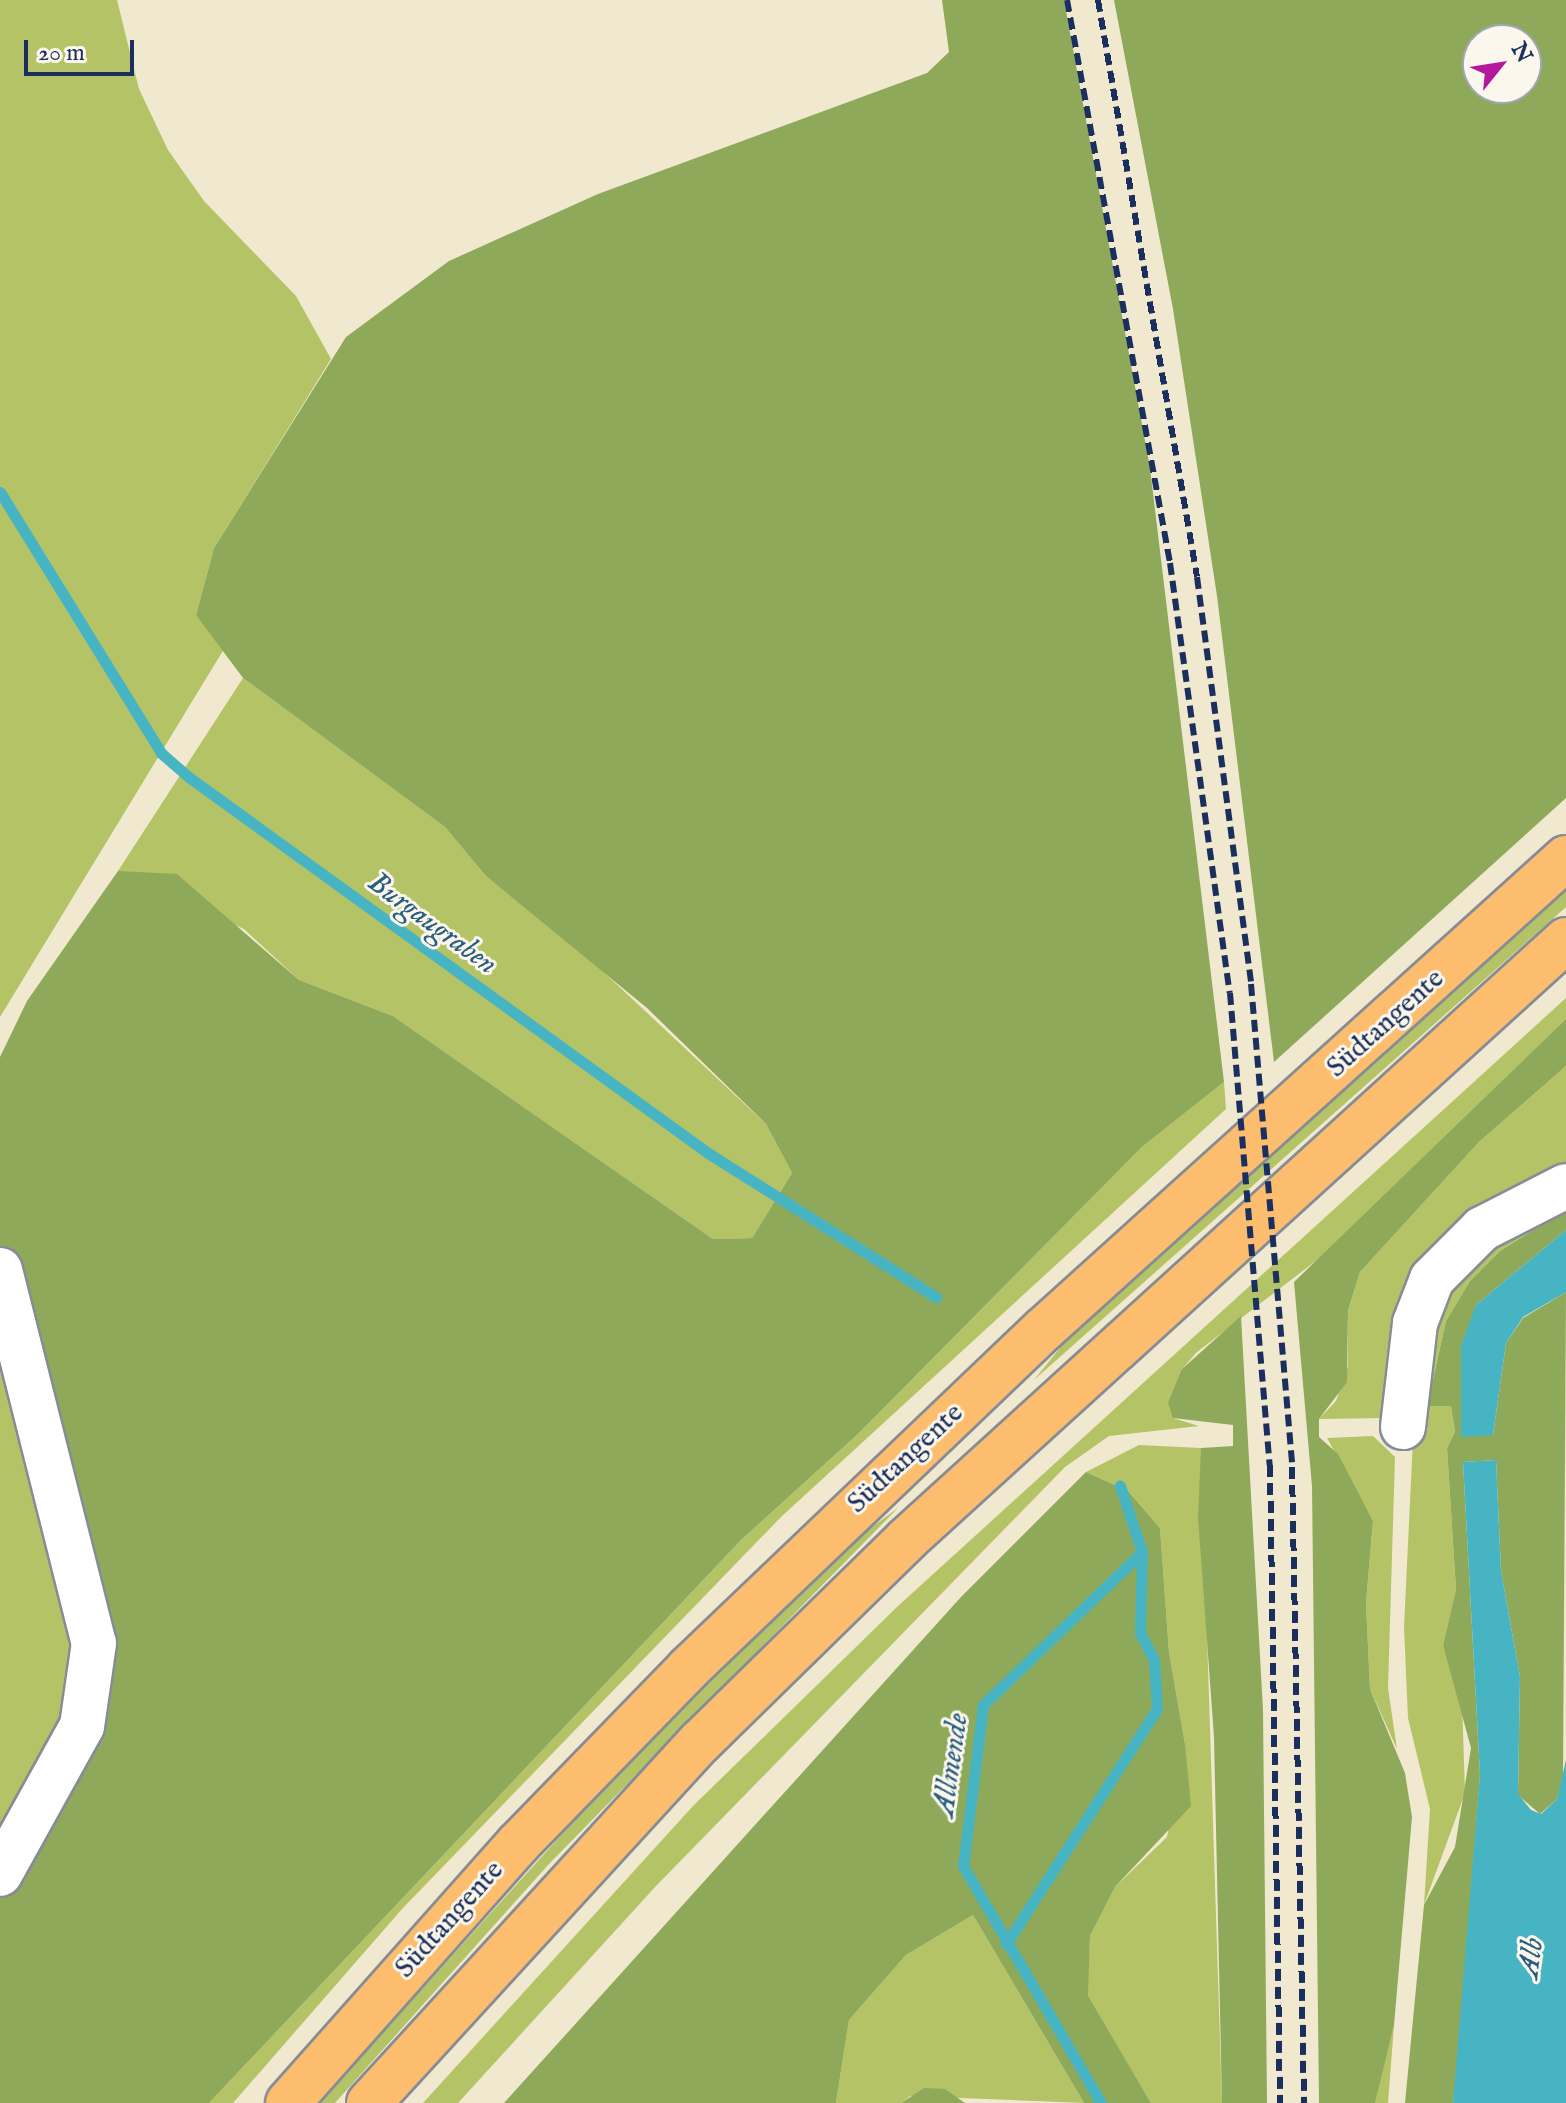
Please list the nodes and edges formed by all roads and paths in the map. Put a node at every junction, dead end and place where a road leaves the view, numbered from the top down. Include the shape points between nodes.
1 (1566, 858) edge
2 (1566, 940) edge
3 (1566, 1186) edge
4 (0, 1270) edge
5 (1403, 1427) dead end
6 (0, 1874) edge
7 (288, 2103) edge
8 (369, 2103) edge

1 - 7 highway, Südtangente via 1044,1329 699,1658 518,1844
2 - 8 highway via 906,1540 689,1753
3 - 5 lane via 1482,1229 1432,1279 1415,1323
4 - 6 lane via 94,1643 82,1726

